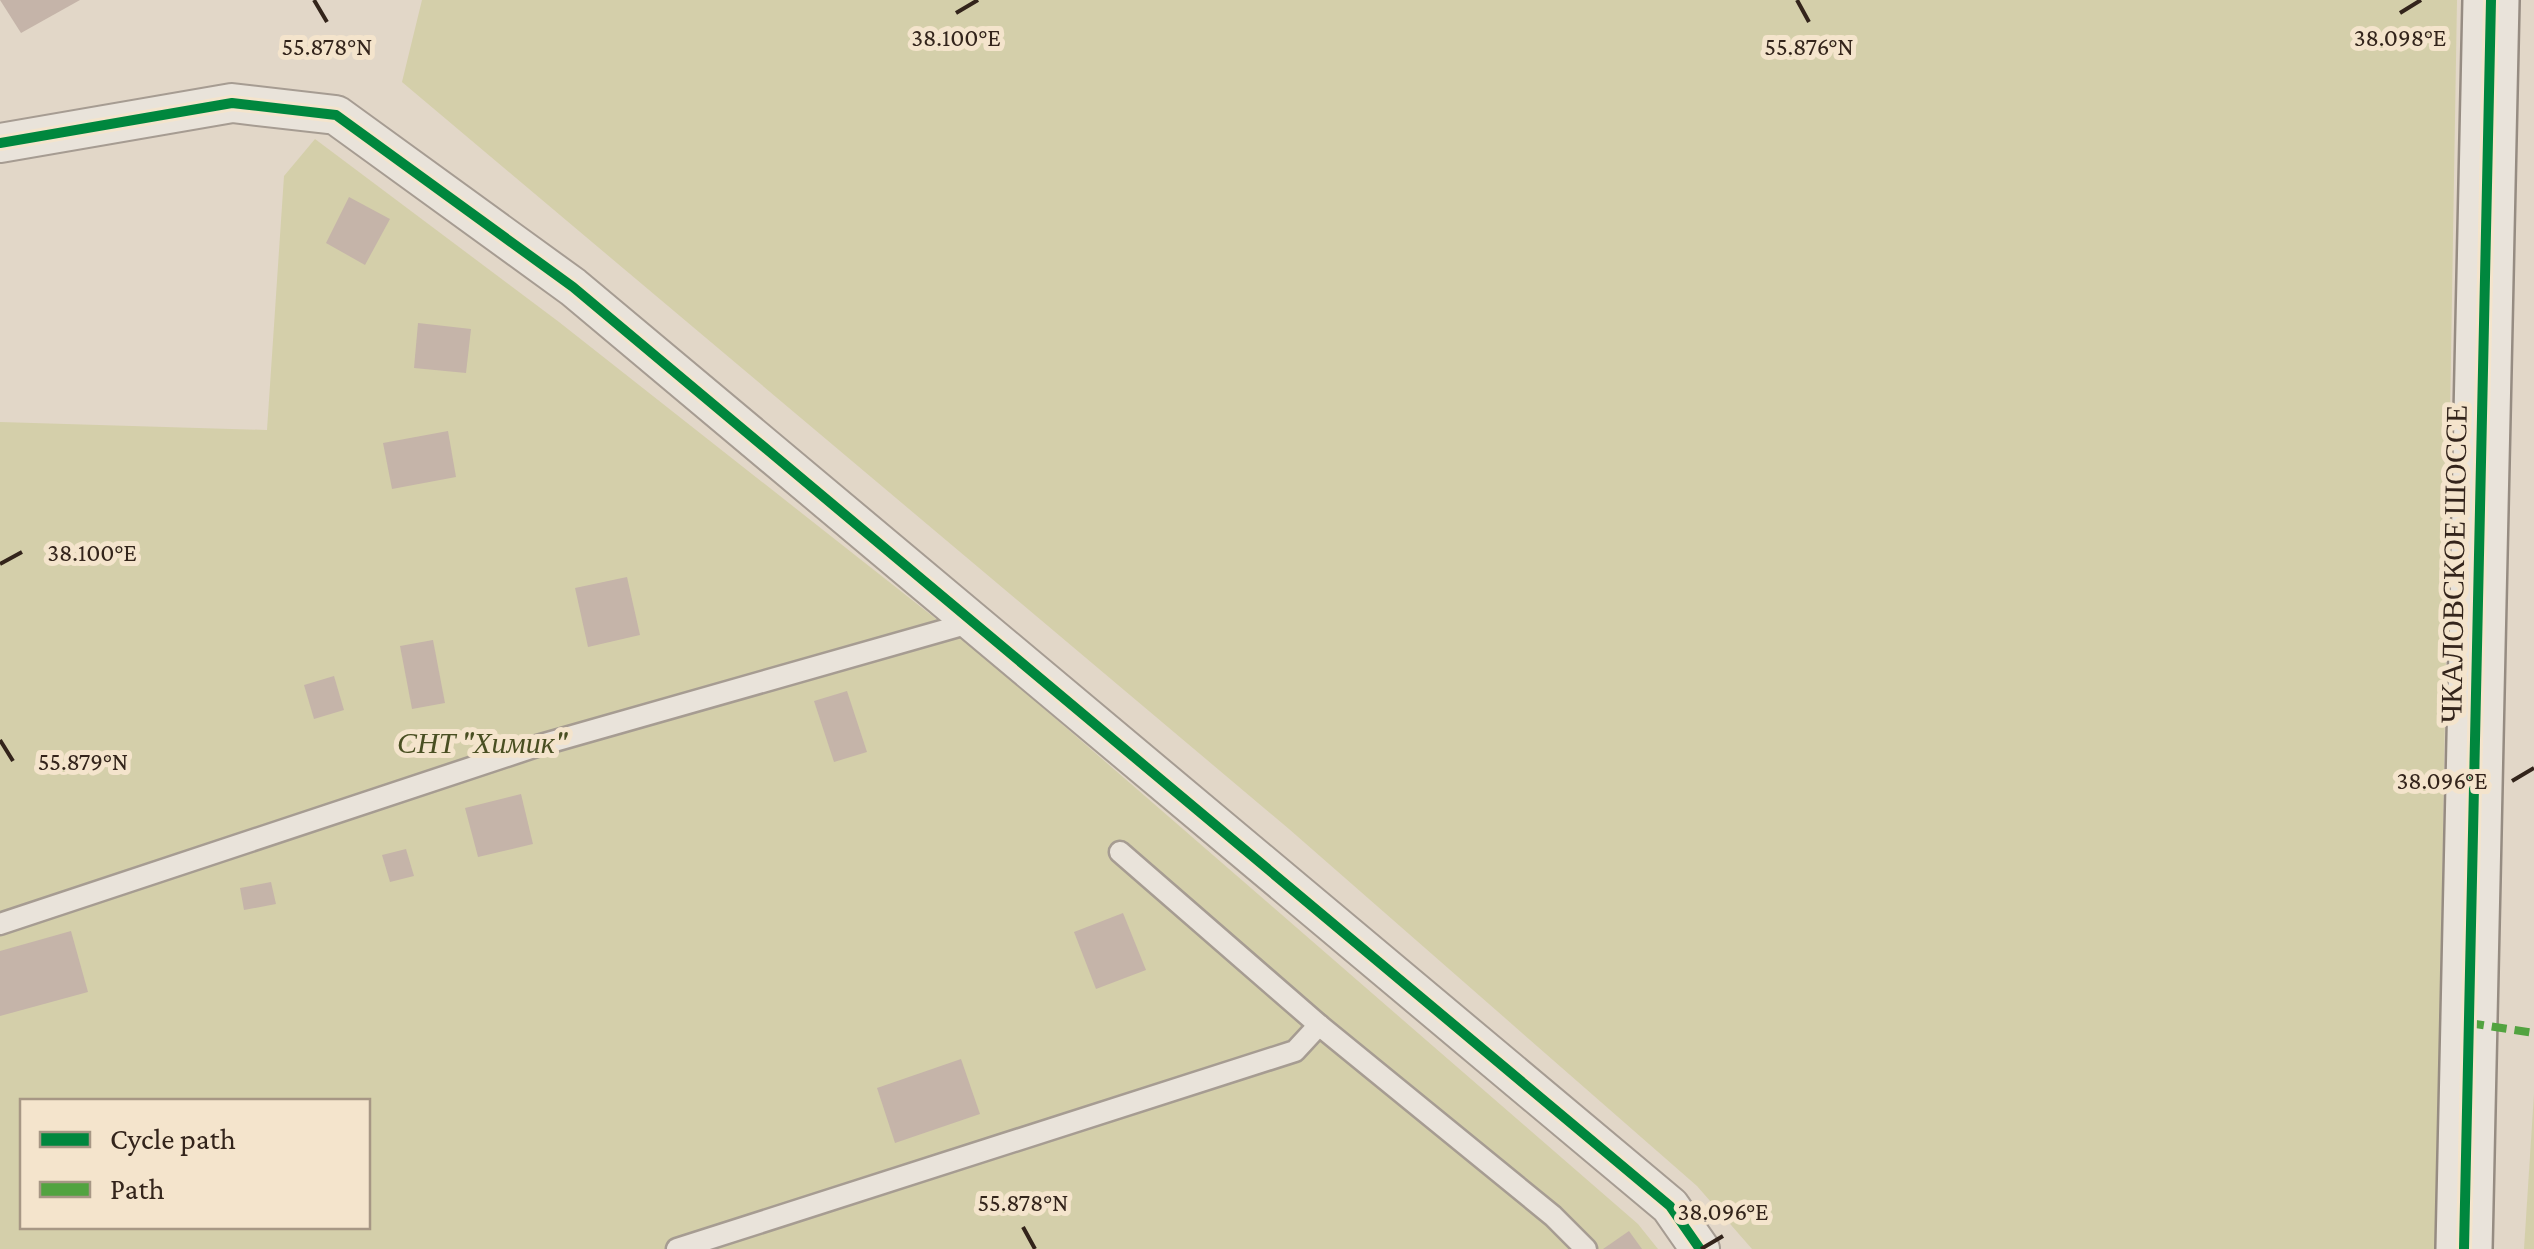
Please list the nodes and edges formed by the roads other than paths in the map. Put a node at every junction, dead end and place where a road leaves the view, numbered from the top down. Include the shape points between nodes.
1 (2490, 0) edge
2 (0, 142) edge
3 (973, 622) junction
4 (1120, 852) dead end
5 (0, 924) edge
6 (1320, 1025) junction
7 (677, 1249) edge
8 (1586, 1249) edge
9 (1700, 1249) edge
10 (2464, 1249) edge

1 - 10 street, ЧКАЛОВСКОЕ ШОССЕ
2 - 3 street via 232,103 336,115 572,287
3 - 5 lane via 537,746
3 - 9 street via 1670,1206
4 - 6 lane
6 - 7 lane via 1295,1051
6 - 8 lane

